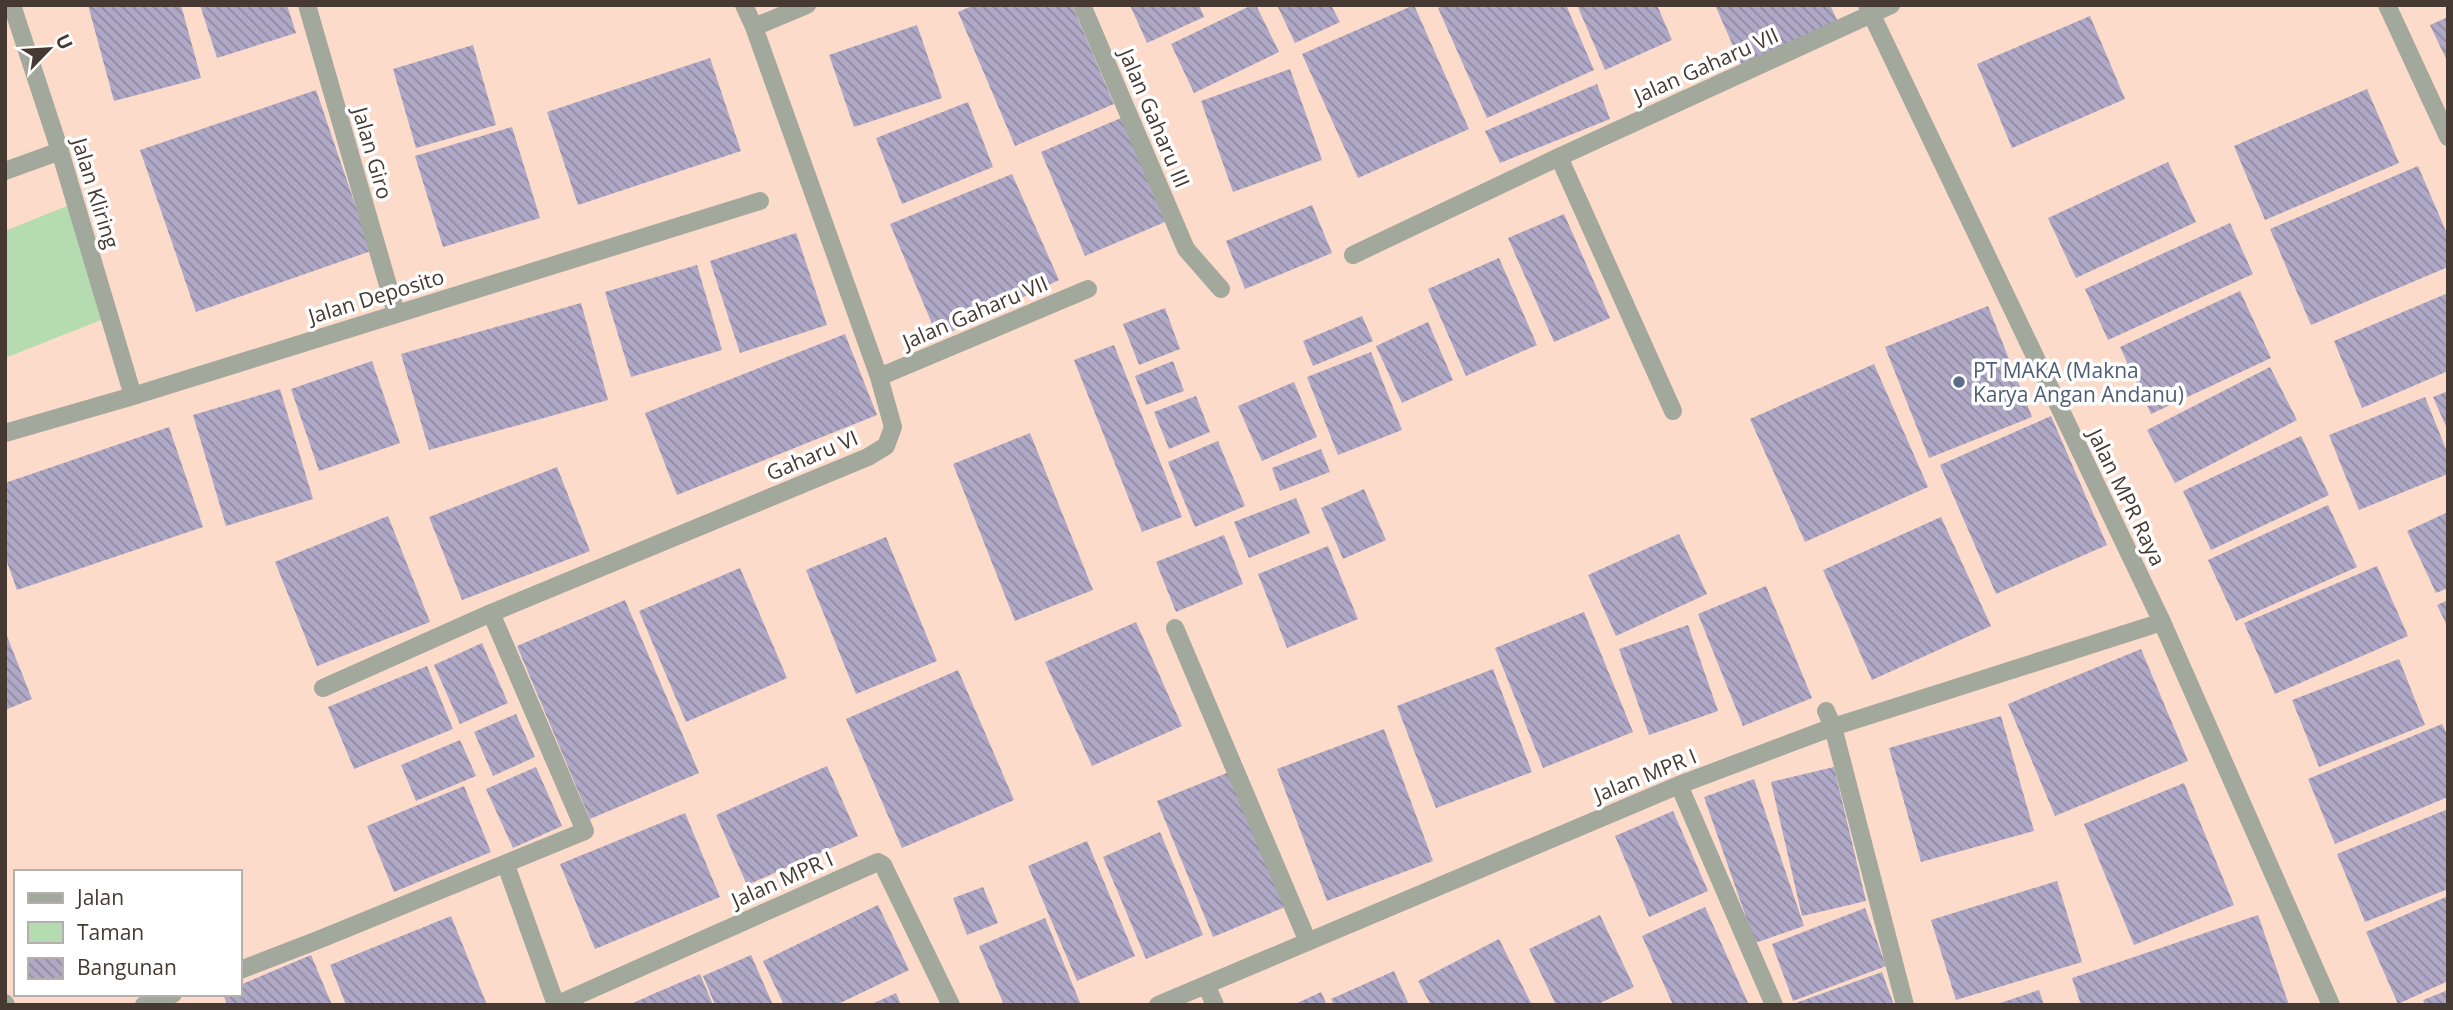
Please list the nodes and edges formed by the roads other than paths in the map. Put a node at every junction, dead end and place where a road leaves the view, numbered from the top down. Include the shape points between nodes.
1 (12, 5) edge
2 (307, 5) edge
3 (744, 5) edge
4 (807, 5) edge
5 (1082, 5) edge
6 (1891, 5) edge
7 (2387, 5) edge
8 (1869, 10) edge
9 (754, 27) junction
10 (2448, 137) edge
11 (60, 151) junction
12 (1559, 157) junction
13 (5, 171) edge
14 (760, 201) dead end
15 (1353, 255) dead end
16 (1088, 289) dead end
17 (1221, 289) dead end
18 (396, 313) junction
19 (879, 377) junction
20 (133, 396) junction
21 (1673, 411) dead end
22 (5, 433) edge
23 (491, 613) junction
24 (2162, 622) junction
25 (1175, 628) dead end
26 (323, 688) dead end
27 (1830, 719) junction
28 (1679, 785) junction
29 (506, 865) junction
30 (1308, 942) junction
31 (242, 969) edge
32 (1206, 985) junction
33 (168, 996) edge
34 (144, 1005) edge
35 (556, 1005) edge
36 (951, 1005) edge
37 (1158, 1005) edge
38 (1215, 1005) edge
39 (1774, 1005) edge
40 (1905, 1005) edge
41 (2331, 1005) edge

1 - 11 street, Jalan Kliring
2 - 18 street, Jalan Giro
3 - 9 street, Gaharu VI
4 - 9 street
5 - 17 street, Jalan Gaharu III via 1186,249
6 - 8 street, Jalan Gaharu VII
7 - 10 street
8 - 12 street, Jalan Gaharu VII
8 - 24 street, Jalan MPR Raya
9 - 19 street, Gaharu VI
11 - 13 street
11 - 20 street, Jalan Kliring
12 - 15 street, Jalan Gaharu VII
12 - 21 street
14 - 18 street, Jalan Deposito
16 - 19 street, Jalan Gaharu VII
18 - 20 street, Jalan Deposito
19 - 23 street, Gaharu VI via 893,426 886,446 877,452
20 - 22 street, Jalan Deposito
23 - 26 street, Gaharu VI
23 - 29 street via 585,827 581,834
24 - 27 street, Jalan MPR I
24 - 41 street, Jalan MPR Raya
25 - 30 street
27 - 28 street, Jalan MPR I
27 - 40 street
28 - 30 street, Jalan MPR I
28 - 39 street
29 - 31 street
29 - 35 street
30 - 32 street, Jalan MPR I
32 - 37 street, Jalan MPR I
32 - 38 street
33 - 34 street
35 - 36 street, Jalan MPR I via 878,862

